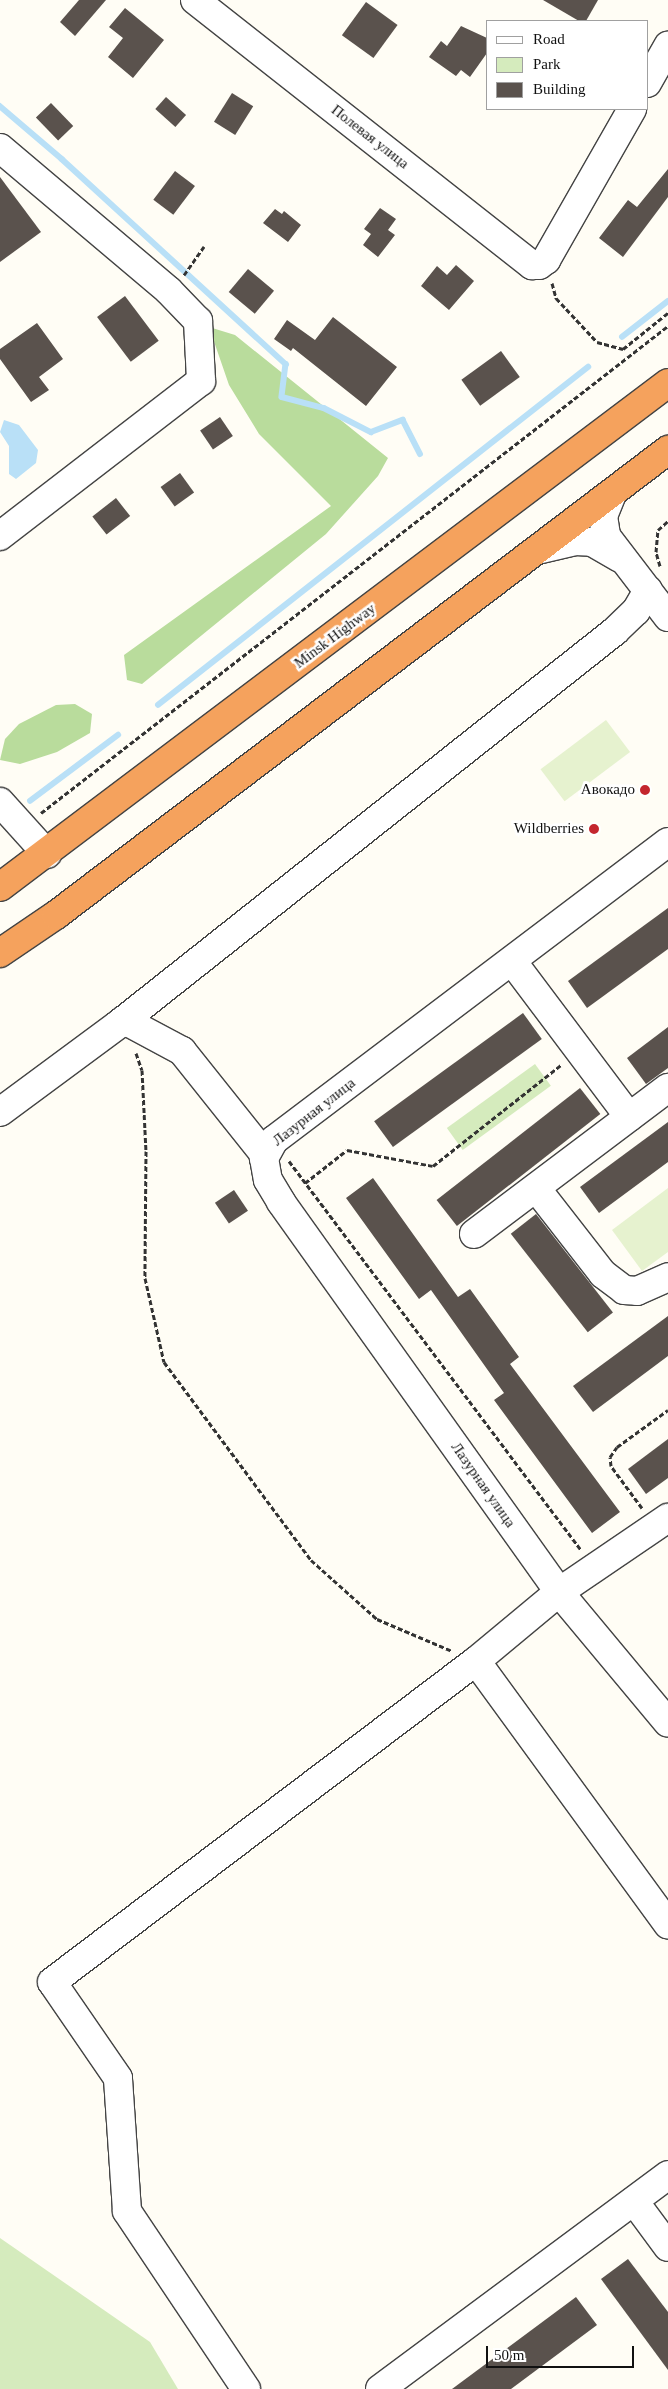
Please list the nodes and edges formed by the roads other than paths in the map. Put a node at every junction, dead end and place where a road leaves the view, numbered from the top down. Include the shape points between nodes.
1 (196, 0) edge
2 (668, 46) edge
3 (648, 81) edge
4 (631, 110) edge
5 (0, 148) edge
6 (668, 383) edge
7 (668, 450) edge
8 (612, 494) junction
9 (0, 536) edge
10 (541, 549) junction
11 (620, 558) junction
12 (654, 579) junction
13 (668, 618) edge
14 (0, 802) edge
15 (668, 842) edge
16 (47, 854) junction
17 (0, 887) edge
18 (0, 953) edge
19 (512, 961) junction
20 (124, 1020) junction
21 (668, 1088) edge
22 (0, 1112) edge
23 (629, 1117) junction
24 (269, 1148) junction
25 (536, 1188) junction
26 (474, 1234) dead end
27 (668, 1277) edge
28 (662, 1522) edge
29 (559, 1592) junction
30 (476, 1662) junction
31 (668, 1723) edge
32 (668, 1924) edge
33 (668, 2175) edge
34 (634, 2201) junction
35 (668, 2247) edge
36 (246, 2389) edge
37 (380, 2389) edge

1 - 4 street, Полевая улица via 532,265 546,260
2 - 3 street
5 - 9 street via 168,291 198,321 201,381
6 - 16 highway, Minsk Highway
7 - 8 highway
8 - 10 highway
8 - 11 street via 603,521 606,536
10 - 11 street via 575,541 592,542
10 - 18 highway via 56,915
11 - 12 street
12 - 13 street
12 - 20 street via 636,611 615,631
14 - 16 street
15 - 19 street, Лазурная улица
16 - 17 highway, Minsk Highway
19 - 23 street
19 - 24 street, Лазурная улица
20 - 22 street
20 - 24 street via 182,1051
21 - 23 street
23 - 25 street
24 - 29 street, Лазурная улица via 268,1180 281,1202
25 - 26 street
25 - 27 street via 603,1274 624,1290 637,1291
28 - 29 street
29 - 30 street
29 - 31 street, Лазурная улица
30 - 32 street
30 - 36 street via 52,1982 118,2078 127,2211
33 - 34 street
34 - 35 street
34 - 37 street

